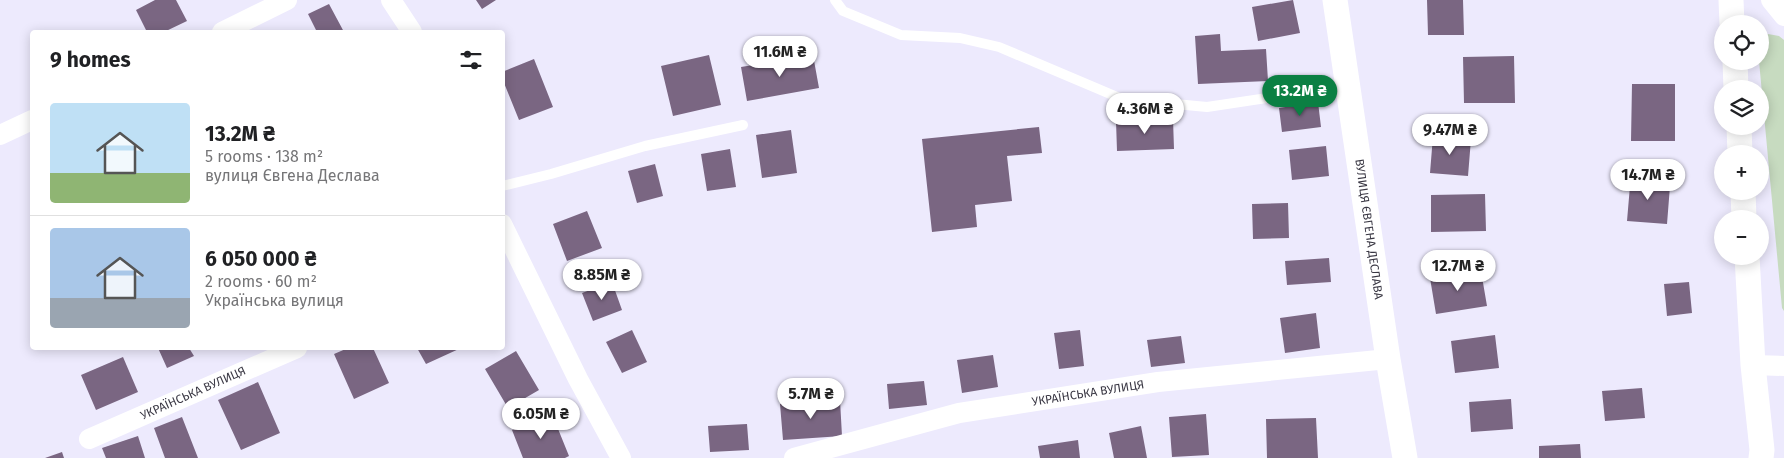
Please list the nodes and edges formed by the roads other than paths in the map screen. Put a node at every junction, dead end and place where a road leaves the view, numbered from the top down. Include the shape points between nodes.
1 (287, 0) edge
2 (391, 0) edge
3 (835, 0) edge
4 (1336, 0) edge
5 (1731, 0) edge
6 (1771, 0) edge
7 (1732, 15) edge
8 (1784, 16) edge
9 (226, 30) edge
10 (411, 30) edge
11 (1348, 86) junction
12 (30, 121) edge
13 (743, 125) dead end
14 (0, 135) edge
15 (505, 185) edge
16 (505, 237) edge
17 (509, 255) edge
18 (1748, 265) edge
19 (293, 350) edge
20 (1388, 359) junction
21 (1754, 365) junction
22 (1784, 366) edge
23 (89, 439) dead end
24 (621, 458) edge
25 (794, 458) edge
26 (1406, 458) edge
27 (1761, 458) edge

1 - 9 street
2 - 10 street
3 - 11 lane via 844,11 901,35 960,38 999,47 1122,98 1207,107
4 - 11 street, ВУЛИЦЯ ЄВГЕНА ДЕСЛАВА
5 - 7 street
6 - 8 street
11 - 20 street, ВУЛИЦЯ ЄВГЕНА ДЕСЛАВА
12 - 14 street
13 - 15 lane via 645,146
16 - 17 street
17 - 24 street
18 - 21 street
19 - 23 street, УКРАЇНСЬКА ВУЛИЦЯ
20 - 25 street, УКРАЇНСЬКА ВУЛИЦЯ via 1158,382 959,413
20 - 26 street, ВУЛИЦЯ ЄВГЕНА ДЕСЛАВА
21 - 22 street
21 - 27 street

